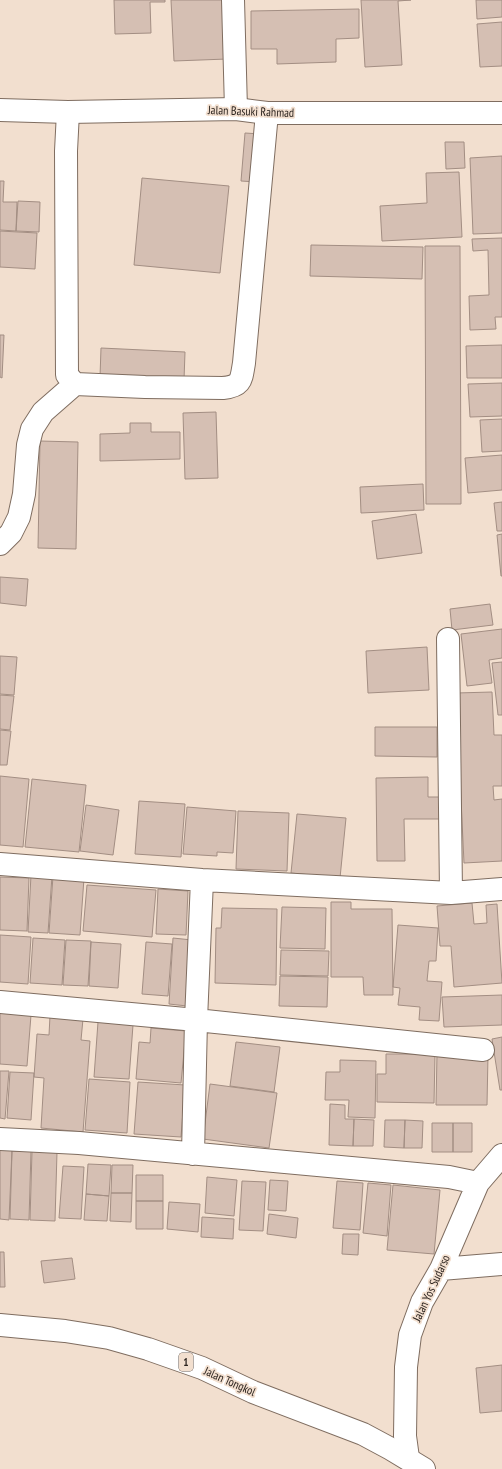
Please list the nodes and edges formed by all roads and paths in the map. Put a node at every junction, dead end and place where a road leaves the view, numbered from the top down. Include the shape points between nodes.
1 (233, 0) edge
2 (236, 109) junction
3 (0, 110) edge
4 (68, 112) junction
5 (267, 113) junction
6 (502, 113) edge
7 (75, 384) junction
8 (0, 544) edge
9 (448, 639) dead end
10 (0, 864) edge
11 (202, 880) junction
12 (502, 889) edge
13 (451, 892) junction
14 (0, 1002) edge
15 (196, 1020) junction
16 (483, 1050) dead end
17 (0, 1139) edge
18 (193, 1154) junction
19 (502, 1155) edge
20 (478, 1183) junction
21 (502, 1264) edge
22 (441, 1269) junction
23 (0, 1325) edge
24 (408, 1459) edge

1 - 2 main road
2 - 4 main road, Jalan Basuki Rahmad
2 - 5 main road, Jalan Basuki Rahmad
3 - 4 main road, Jalan Basuki Rahmad
4 - 7 main road via 67,374
5 - 6 main road, Jalan Basuki Rahmad
5 - 7 main road via 244,363 240,382 234,387 223,388
7 - 8 main road via 43,412 32,429 19,517 11,533
9 - 13 main road
10 - 11 main road
11 - 13 main road
11 - 15 main road
12 - 13 main road
14 - 15 main road
15 - 16 main road
15 - 18 main road
17 - 18 main road via 79,1143
18 - 20 main road via 449,1176
19 - 20 main road, Jalan Yos Sudarso
20 - 22 main road, Jalan Yos Sudarso
21 - 22 main road
22 - 24 main road, Jalan Yos Sudarso via 422,1302 410,1335 406,1367 405,1436
23 - 24 main road, Jalan Tongkol / 1 via 66,1331 109,1338 148,1349 202,1368 253,1392 363,1434

